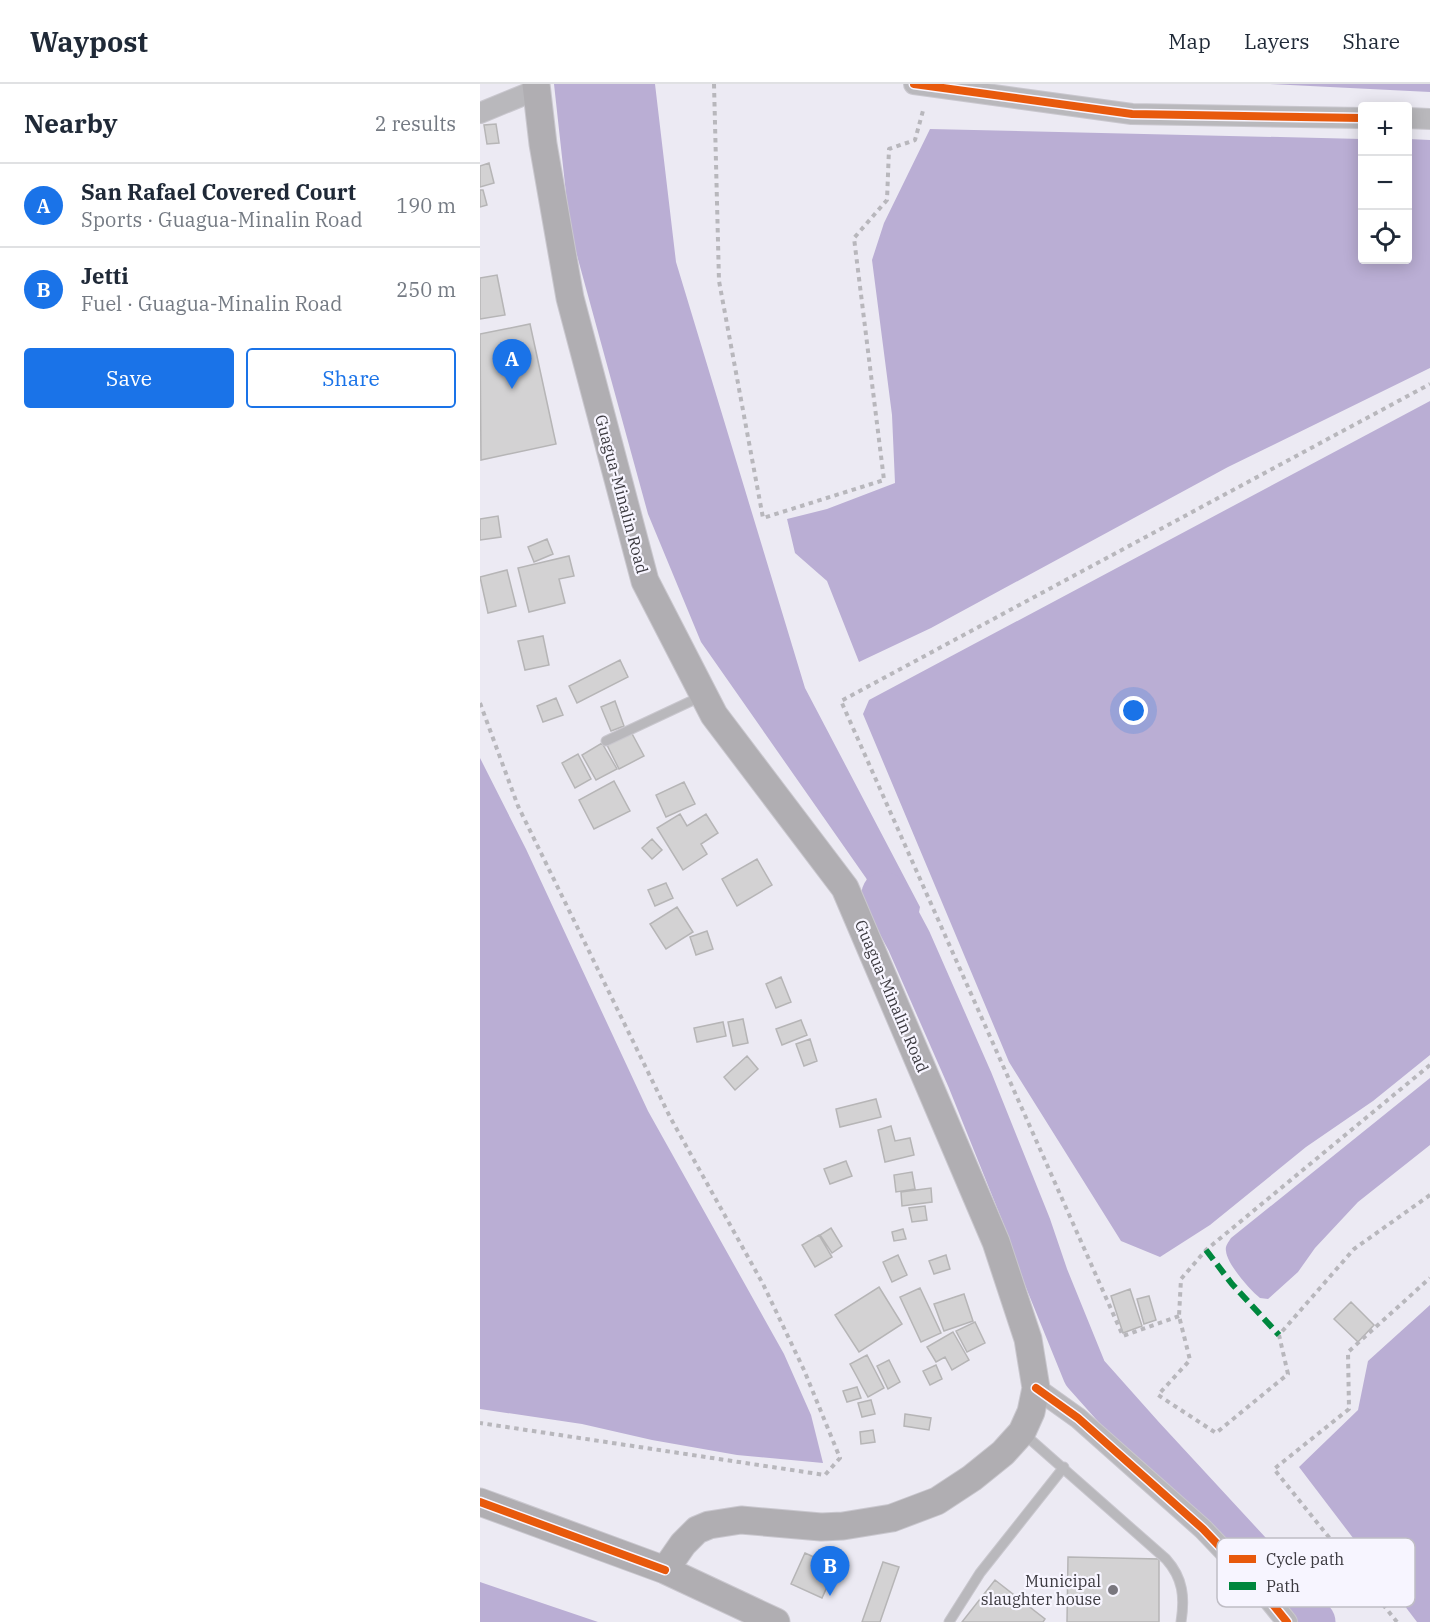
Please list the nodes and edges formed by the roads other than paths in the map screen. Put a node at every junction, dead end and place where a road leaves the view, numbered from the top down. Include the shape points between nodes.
1 (922, 85) edge
2 (536, 87) edge
3 (480, 113) edge
4 (1358, 118) edge
5 (1412, 118) edge
6 (1430, 119) edge
7 (704, 695) junction
8 (606, 741) dead end
9 (1036, 1388) junction
10 (1022, 1431) junction
11 (1064, 1467) junction
12 (480, 1502) edge
13 (1217, 1543) edge
14 (665, 1570) junction
15 (1275, 1607) edge
16 (776, 1622) edge
17 (949, 1622) edge
18 (1181, 1622) edge
19 (1287, 1622) edge

1 - 4 street via 1132,114
2 - 3 street
2 - 7 main road, Guagua-Minalin Road via 570,298 645,580
5 - 6 street
7 - 8 lane
7 - 9 main road, Guagua-Minalin Road via 714,715 845,888 996,1242 1028,1339
9 - 10 main road, Guagua-Minalin Road
9 - 13 street via 1078,1418
10 - 11 lane
10 - 14 main road, Guagua-Minalin Road via 1003,1453 972,1478 917,1510 843,1526 741,1520 709,1525 697,1530 683,1544
11 - 17 lane via 981,1573
11 - 18 lane via 1174,1568 1181,1582
12 - 14 main road
14 - 16 main road
15 - 19 street

